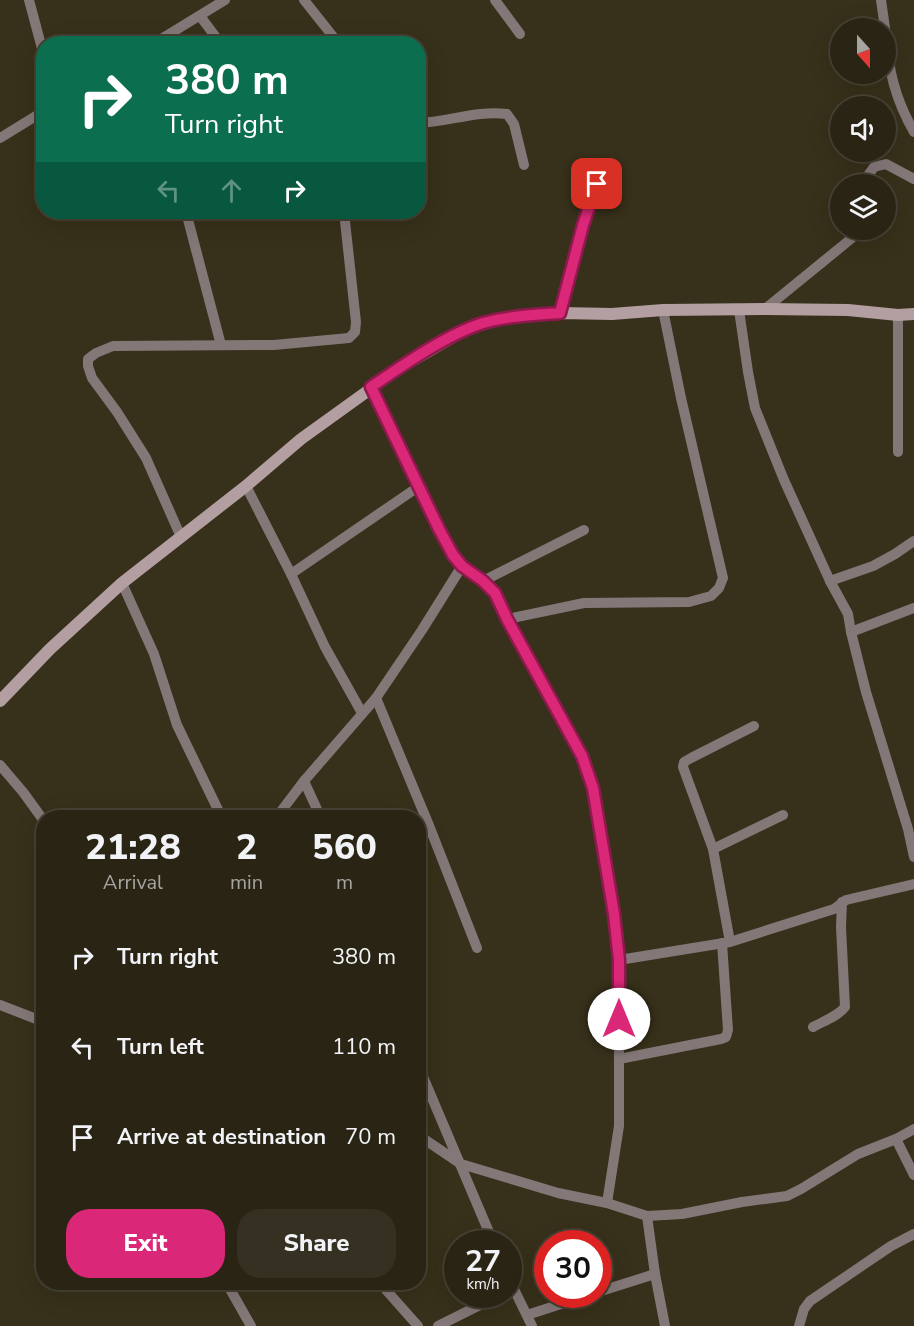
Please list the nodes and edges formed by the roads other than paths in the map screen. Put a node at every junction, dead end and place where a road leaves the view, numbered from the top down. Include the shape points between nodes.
1 (29, 0) edge
2 (225, 0) edge
3 (304, 0) edge
4 (495, 0) edge
5 (881, 0) edge
6 (200, 16) junction
7 (884, 18) edge
8 (520, 34) dead end
9 (39, 36) edge
10 (166, 36) edge
11 (215, 36) edge
12 (333, 36) edge
13 (894, 84) edge
14 (36, 116) edge
15 (426, 123) edge
16 (914, 132) edge
17 (0, 138) edge
18 (603, 164) dead end
19 (524, 165) dead end
20 (869, 174) edge
21 (914, 179) edge
22 (188, 219) edge
23 (345, 219) edge
24 (850, 240) edge
25 (765, 309) junction
26 (663, 310) junction
27 (739, 310) junction
28 (560, 313) junction
29 (914, 314) edge
30 (898, 315) junction
31 (221, 345) junction
32 (371, 387) junction
33 (898, 452) dead end
34 (246, 486) junction
35 (418, 487) junction
36 (584, 530) dead end
37 (182, 537) junction
38 (914, 541) edge
39 (462, 566) junction
40 (291, 574) junction
41 (483, 581) junction
42 (830, 581) junction
43 (122, 583) junction
44 (914, 608) edge
45 (507, 619) junction
46 (851, 632) junction
47 (376, 698) junction
48 (0, 700) edge
49 (362, 713) junction
50 (754, 726) dead end
51 (0, 765) edge
52 (304, 781) junction
53 (218, 810) edge
54 (282, 810) edge
55 (317, 810) edge
56 (423, 810) edge
57 (36, 811) edge
58 (783, 815) dead end
59 (426, 818) edge
60 (911, 829) edge
61 (712, 849) junction
62 (914, 857) edge
63 (914, 884) edge
64 (842, 902) junction
65 (726, 943) junction
66 (477, 948) dead end
67 (619, 960) junction
68 (0, 1005) edge
69 (36, 1019) edge
70 (813, 1027) dead end
71 (619, 1059) junction
72 (426, 1083) edge
73 (914, 1129) edge
74 (896, 1139) junction
75 (426, 1140) edge
76 (461, 1164) junction
77 (914, 1175) edge
78 (607, 1203) junction
79 (647, 1216) junction
80 (488, 1230) edge
81 (914, 1234) edge
82 (655, 1274) junction
83 (612, 1288) edge
84 (231, 1290) edge
85 (386, 1290) edge
86 (522, 1306) edge
87 (474, 1308) edge
88 (549, 1308) edge
89 (528, 1315) junction
90 (251, 1326) edge
91 (418, 1326) edge
92 (438, 1326) edge
93 (532, 1326) edge
94 (665, 1326) edge
95 (799, 1326) edge

1 - 9 street
2 - 6 street
3 - 12 street
4 - 8 street
5 - 7 street
6 - 10 street
6 - 11 street
13 - 16 street
14 - 17 street
15 - 19 street via 468,115 507,114 514,124
18 - 28 street
20 - 21 street via 874,167 886,164
22 - 31 street
23 - 31 street via 355,332 349,338
24 - 25 street
25 - 27 street
25 - 30 street
26 - 27 street
26 - 28 street
26 - 45 street via 723,578 719,588 711,596 689,602 584,603
27 - 42 street via 755,408
28 - 32 street via 501,319 465,330
29 - 30 street
30 - 33 street
31 - 37 street via 113,346 88,359 92,378 147,458
32 - 34 street
32 - 35 street
34 - 37 street
34 - 40 street
35 - 39 street
35 - 40 street
36 - 41 street
37 - 43 street
38 - 42 street via 873,566
39 - 41 street
39 - 47 street
40 - 49 street
41 - 45 street via 495,593
42 - 46 street via 848,614
43 - 48 street
43 - 53 street via 153,654 177,725
44 - 46 street
45 - 67 street via 588,772
46 - 60 street via 866,692
47 - 49 street
47 - 56 street
49 - 52 street
50 - 61 street via 684,762
51 - 57 street
52 - 54 street
52 - 55 street
58 - 61 street
59 - 66 street
60 - 62 street
61 - 65 street
63 - 64 street
64 - 65 street via 834,909
64 - 70 street via 845,1007
65 - 67 street
65 - 71 street via 726,1037
67 - 71 street
68 - 69 street
71 - 78 street via 619,1126
72 - 76 street
73 - 74 street
74 - 77 street
74 - 79 street via 858,1154 787,1196
75 - 76 street
76 - 78 street via 558,1194
76 - 80 street
78 - 79 street
79 - 82 street
81 - 95 street via 810,1301
82 - 83 street
82 - 94 street
84 - 90 street
85 - 91 street
86 - 89 street
87 - 92 street
88 - 89 street
89 - 93 street

